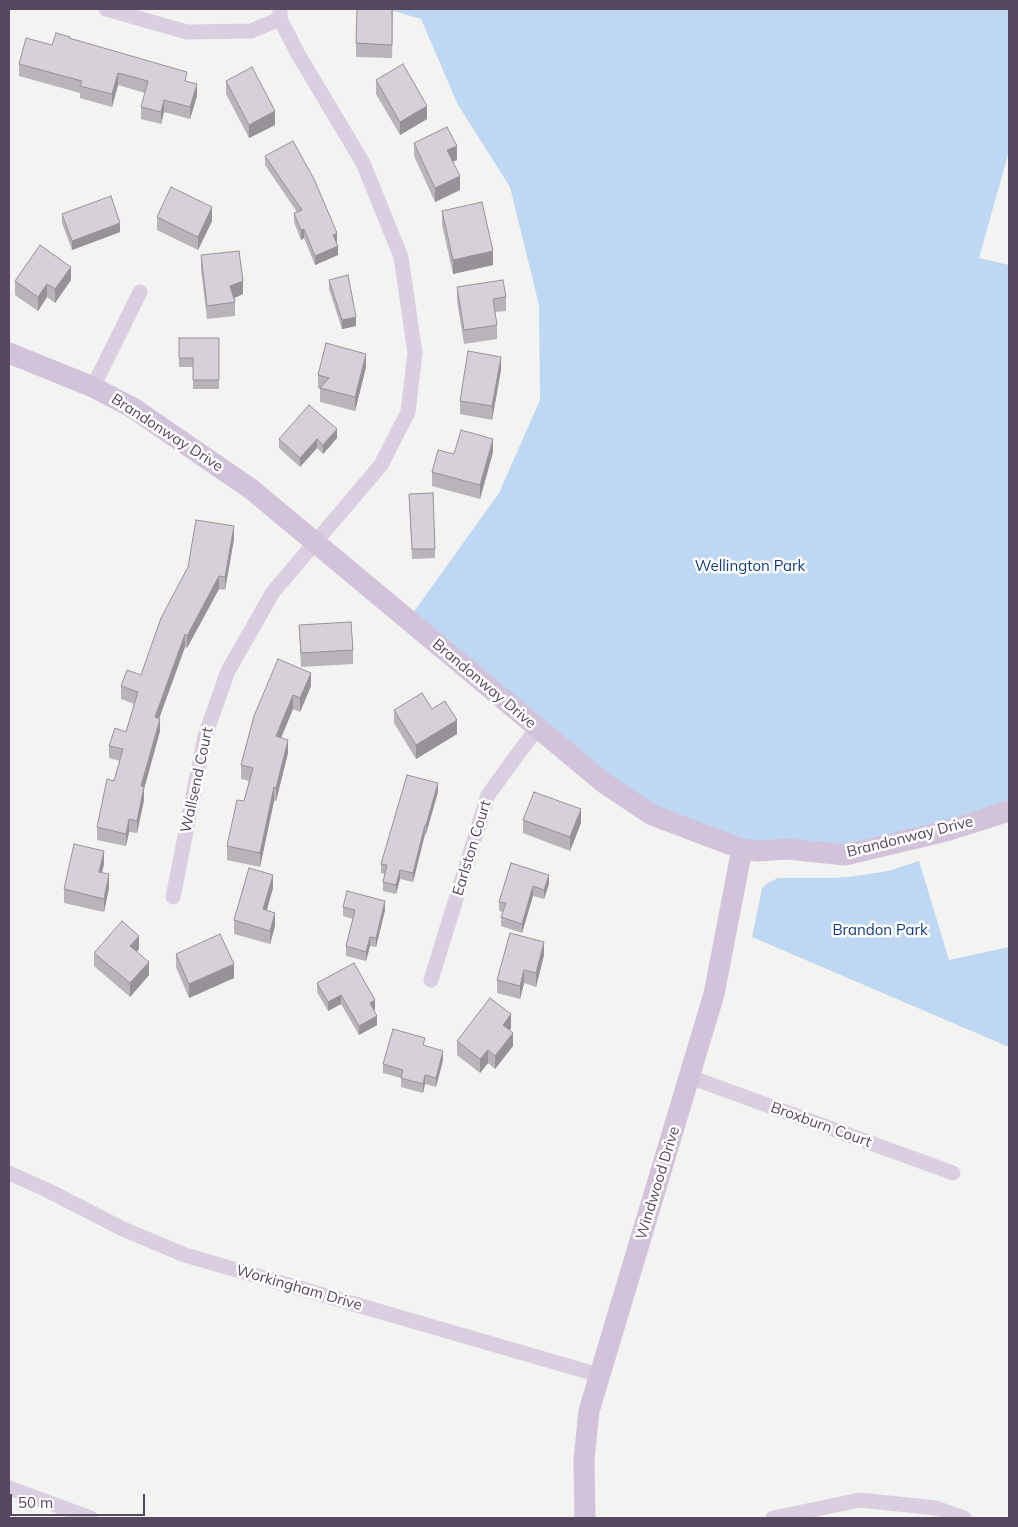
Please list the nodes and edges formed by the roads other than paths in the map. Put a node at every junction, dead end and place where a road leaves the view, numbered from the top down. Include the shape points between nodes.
1 (106, 9) edge
2 (280, 14) edge
3 (140, 292) dead end
4 (9, 354) edge
5 (93, 387) junction
6 (314, 542) junction
7 (538, 728) junction
8 (1009, 811) edge
9 (742, 849) junction
10 (173, 898) dead end
11 (431, 980) dead end
12 (690, 1077) junction
13 (9, 1173) edge
14 (952, 1173) dead end
15 (599, 1376) junction
16 (9, 1488) edge
17 (91, 1518) edge
18 (584, 1518) edge
19 (773, 1518) edge
20 (964, 1518) edge

1 - 2 street via 187,32 251,31
2 - 6 street, Wallsend Court via 298,54 363,163 401,257 415,353 408,412 381,466
3 - 5 street
4 - 5 street, Brandonway Drive
5 - 6 street, Brandonway Drive via 133,408 251,489
6 - 7 street, Brandonway Drive
6 - 10 street, Wallsend Court via 273,592 228,671 205,736
7 - 9 street, Brandonway Drive via 604,783 652,815
7 - 11 street, Earlston Court via 488,795
8 - 9 street, Brandonway Drive via 946,831 845,855
9 - 12 street, Windwood Drive via 714,994
12 - 14 street, Broxburn Court
12 - 15 street, Windwood Drive
13 - 15 street, Workingham Drive via 184,1255
15 - 18 street, Windwood Drive via 590,1411 584,1459
16 - 17 street
19 - 20 street via 860,1500 936,1508

